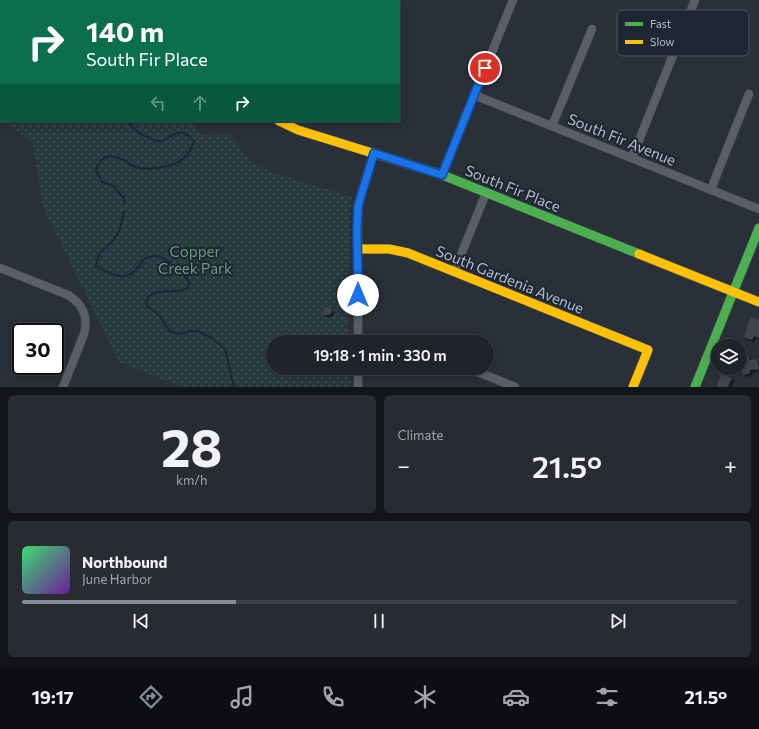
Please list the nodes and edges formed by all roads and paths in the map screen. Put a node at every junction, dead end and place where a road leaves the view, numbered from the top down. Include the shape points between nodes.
1 (513, 0) edge
2 (696, 0) edge
3 (692, 10) edge
4 (592, 30) dead end
5 (673, 56) edge
6 (474, 94) junction
7 (749, 94) dead end
8 (281, 122) edge
9 (552, 126) junction
10 (374, 153) junction
11 (632, 158) junction
12 (442, 175) junction
13 (711, 190) junction
14 (486, 192) junction
15 (759, 209) edge
16 (759, 228) edge
17 (358, 249) junction
18 (0, 268) edge
19 (454, 272) junction
20 (733, 292) junction
21 (759, 302) edge
22 (358, 335) edge
23 (358, 375) edge
24 (485, 375) edge
25 (63, 387) edge
26 (358, 387) edge
27 (515, 387) edge
28 (633, 387) edge
29 (695, 387) edge

1 - 6 street
2 - 3 street
4 - 9 street
5 - 11 street
6 - 9 street, South Fir Avenue
6 - 12 street
7 - 13 street
8 - 10 street, South Fir Place via 314,136
9 - 11 street, South Fir Avenue
10 - 12 street, South Fir Place
10 - 17 street via 358,206
11 - 13 street, South Fir Avenue
12 - 14 street, South Fir Place
13 - 15 street, South Fir Avenue
14 - 19 street
14 - 20 street, South Fir Place
16 - 20 street
17 - 19 street, South Gardenia Avenue via 397,250
17 - 22 street
18 - 25 street via 68,295 80,304 86,327
19 - 28 street, South Gardenia Avenue via 648,350
20 - 21 street
20 - 29 street
23 - 26 street
24 - 27 street

